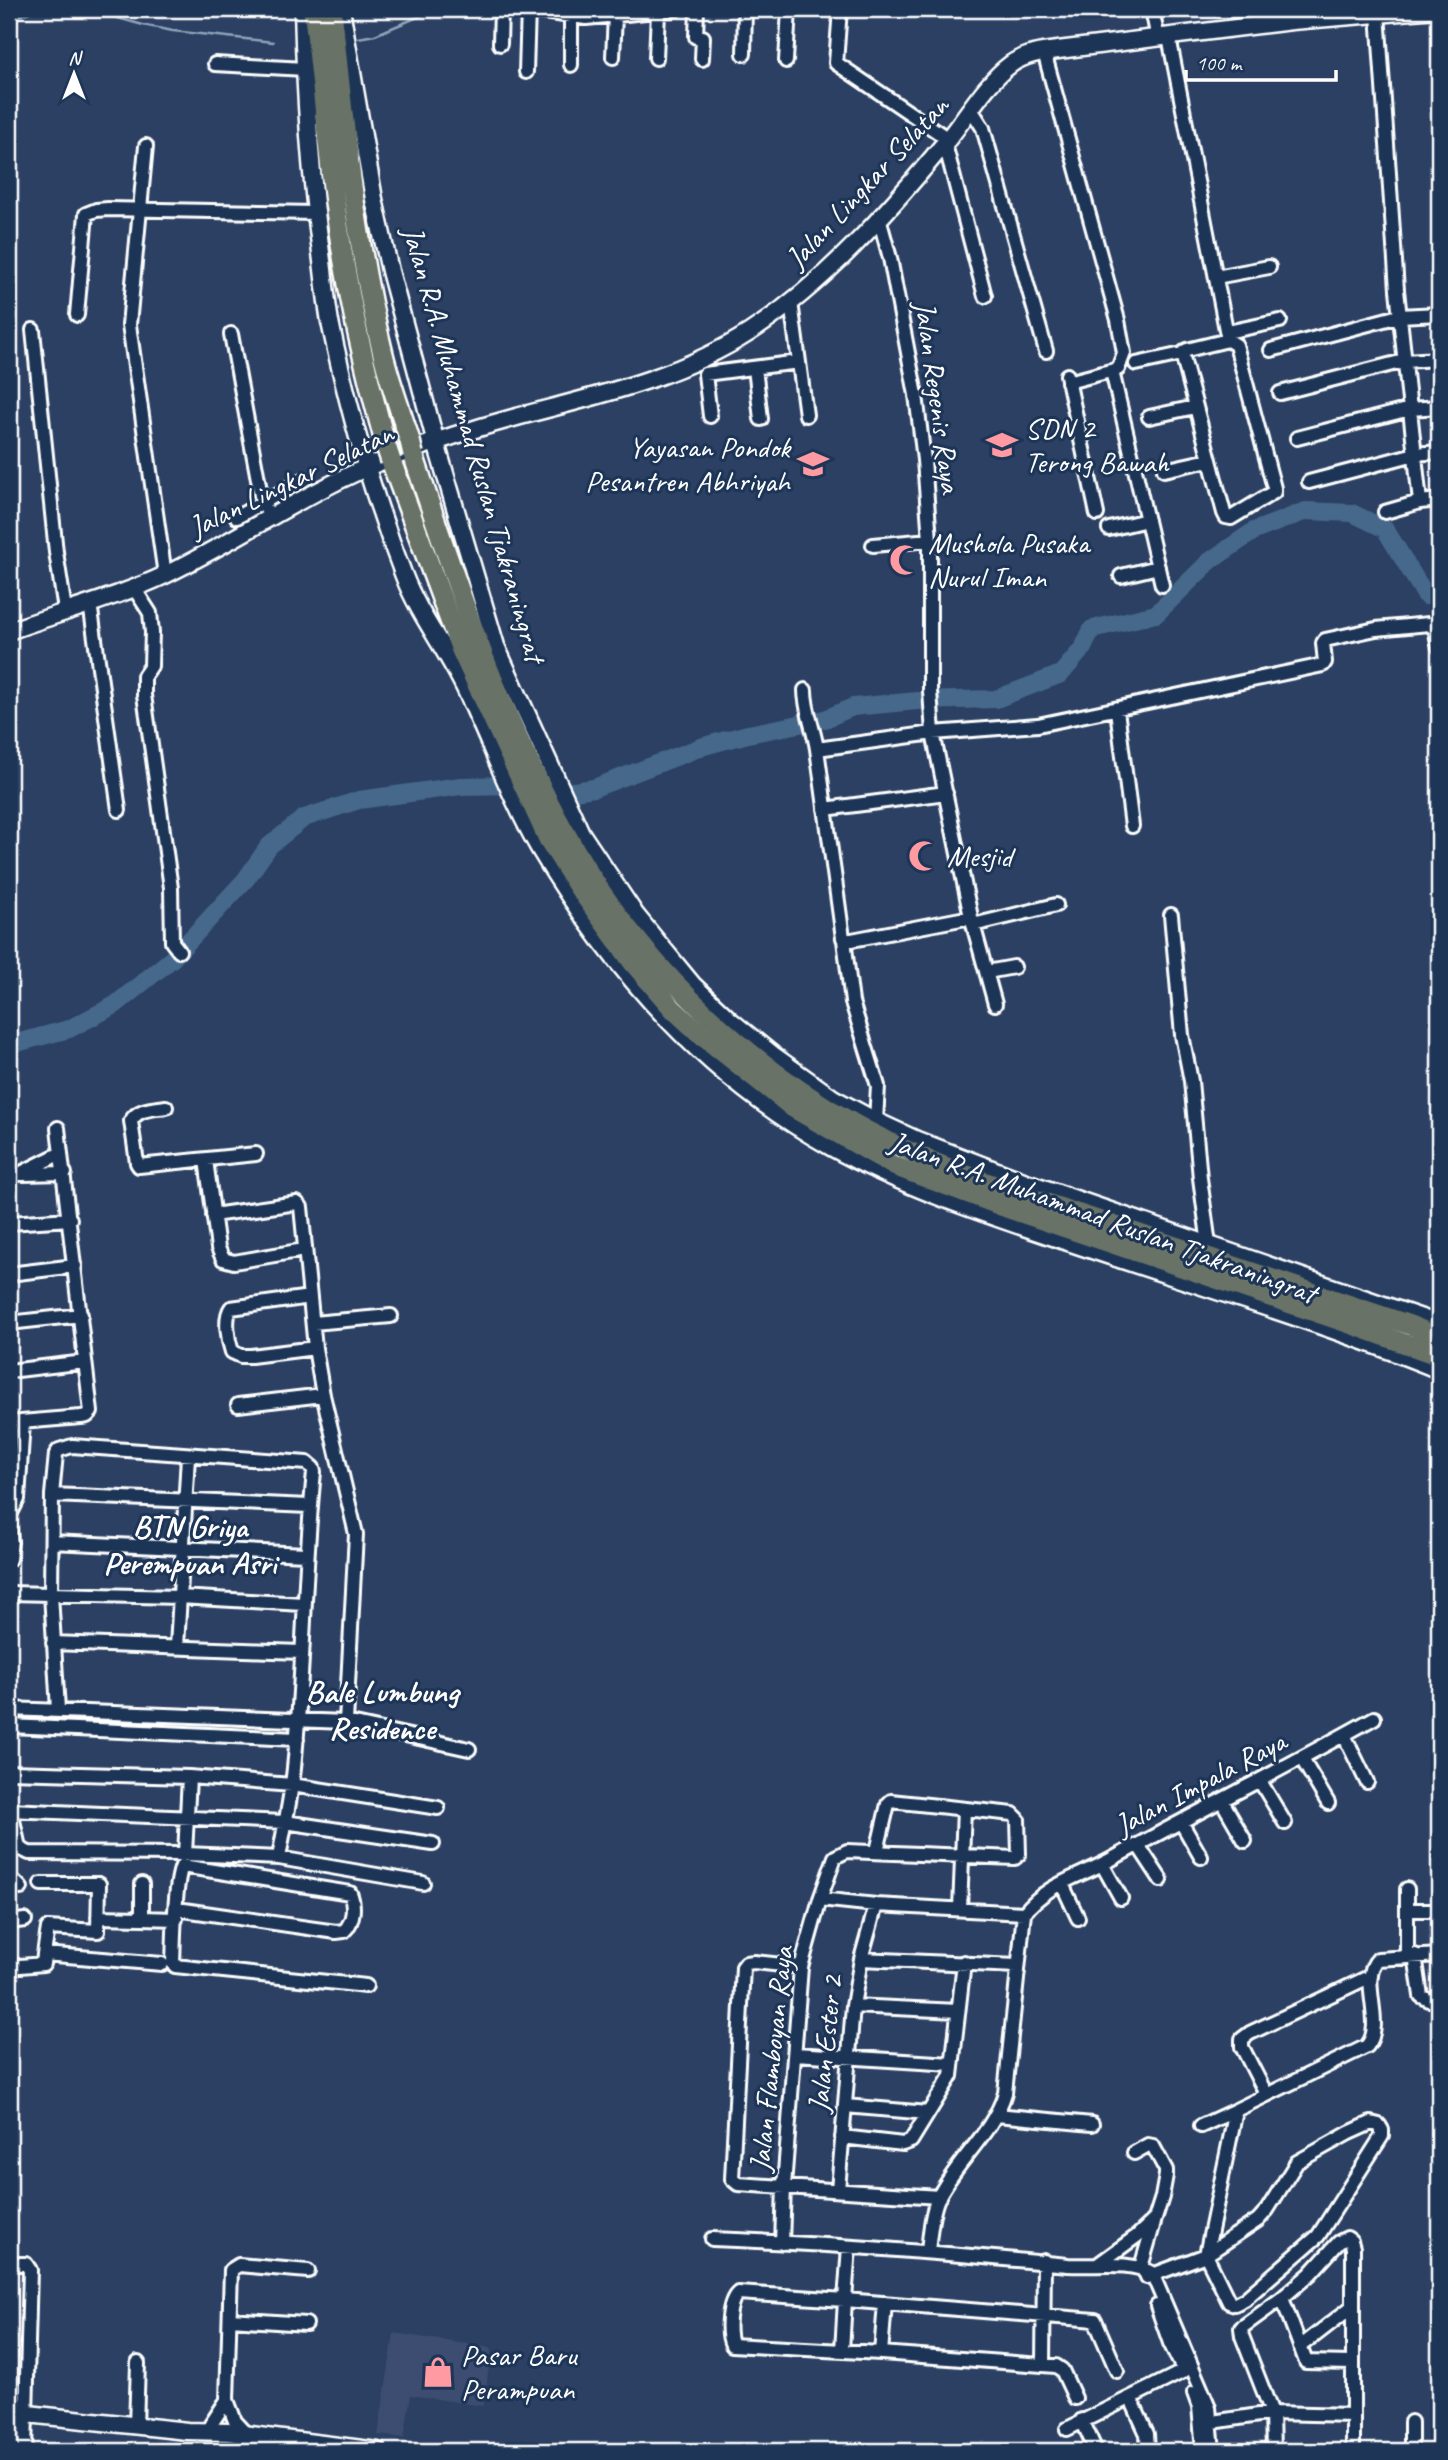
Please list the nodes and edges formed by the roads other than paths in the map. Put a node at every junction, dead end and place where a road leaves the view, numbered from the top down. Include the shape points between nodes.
1 (303, 9) edge
2 (313, 9) edge
3 (332, 9) edge
4 (341, 9) edge
5 (501, 9) edge
6 (521, 9) edge
7 (528, 9) edge
8 (676, 9) edge
9 (696, 9) edge
10 (745, 9) edge
11 (789, 9) edge
12 (839, 9) edge
13 (1152, 9) edge
14 (1437, 9) edge
15 (658, 12) junction
16 (1378, 13) junction
17 (571, 15) junction
18 (1291, 15) edge
19 (615, 16) junction
20 (1163, 38) junction
21 (500, 44) dead end
22 (1044, 52) junction
23 (744, 54) dead end
24 (614, 57) dead end
25 (656, 58) dead end
26 (702, 59) dead end
27 (786, 61) dead end
28 (215, 64) dead end
29 (571, 65) dead end
30 (305, 69) junction
31 (526, 72) dead end
32 (971, 109) junction
33 (947, 141) junction
34 (145, 146) dead end
35 (139, 210) junction
36 (316, 213) junction
37 (879, 218) junction
38 (1269, 267) dead end
39 (1216, 277) junction
40 (985, 296) dead end
41 (791, 302) junction
42 (1439, 314) edge
43 (77, 315) dead end
44 (1399, 316) junction
45 (1280, 321) dead end
46 (33, 330) dead end
47 (231, 334) dead end
48 (1227, 336) junction
49 (1271, 350) dead end
50 (1046, 351) dead end
51 (1182, 354) junction
52 (1439, 359) edge
53 (1404, 361) junction
54 (799, 362) junction
55 (1136, 364) dead end
56 (755, 368) junction
57 (1112, 371) junction
58 (1280, 393) dead end
59 (1195, 407) junction
60 (1439, 407) edge
61 (1410, 409) junction
62 (806, 415) dead end
63 (710, 416) dead end
64 (1150, 417) dead end
65 (761, 419) dead end
66 (1297, 438) dead end
67 (436, 443) junction
68 (1439, 452) edge
69 (1415, 454) junction
70 (1209, 460) junction
71 (365, 468) junction
72 (1164, 470) dead end
73 (305, 480) dead end
74 (1309, 482) dead end
75 (1439, 500) edge
76 (262, 501) junction
77 (1420, 502) junction
78 (1385, 512) dead end
79 (1097, 514) dead end
80 (237, 517) dead end
81 (270, 517) junction
82 (1147, 520) junction
83 (1109, 529) dead end
84 (930, 540) junction
85 (873, 545) dead end
86 (1158, 567) junction
87 (165, 575) junction
88 (1121, 576) dead end
89 (1162, 585) dead end
90 (134, 588) junction
91 (90, 603) junction
92 (65, 610) junction
93 (9, 631) edge
94 (1439, 647) edge
95 (805, 690) dead end
96 (1117, 710) junction
97 (933, 733) junction
98 (817, 749) junction
99 (523, 783) junction
100 (946, 793) junction
101 (825, 809) junction
102 (119, 810) dead end
103 (1132, 826) dead end
104 (542, 842) junction
105 (1056, 905) dead end
106 (1171, 915) dead end
107 (972, 921) junction
108 (844, 940) junction
109 (179, 951) dead end
110 (1014, 967) dead end
111 (987, 972) junction
112 (995, 1004) dead end
113 (166, 1107) dead end
114 (876, 1121) junction
115 (58, 1128) dead end
116 (61, 1153) junction
117 (256, 1154) dead end
118 (206, 1160) junction
119 (65, 1173) junction
120 (14, 1175) edge
121 (213, 1214) junction
122 (70, 1219) junction
123 (9, 1223) edge
124 (1209, 1245) junction
125 (304, 1250) junction
126 (75, 1266) junction
127 (9, 1274) edge
128 (310, 1297) junction
129 (81, 1315) junction
130 (391, 1316) dead end
131 (313, 1323) junction
132 (9, 1324) edge
133 (1439, 1324) edge
134 (1439, 1337) edge
135 (315, 1348) junction
136 (1439, 1356) edge
137 (85, 1362) junction
138 (1439, 1370) edge
139 (9, 1371) edge
140 (323, 1395) junction
141 (238, 1405) dead end
142 (23, 1422) junction
143 (9, 1423) edge
144 (188, 1456) junction
145 (52, 1495) junction
146 (186, 1500) junction
147 (309, 1506) junction
148 (9, 1517) edge
149 (9, 1525) edge
150 (52, 1542) junction
151 (184, 1547) junction
152 (306, 1554) junction
153 (9, 1559) edge
154 (9, 1592) edge
155 (51, 1594) junction
156 (179, 1597) junction
157 (303, 1604) junction
158 (53, 1643) junction
159 (177, 1647) junction
160 (301, 1652) junction
161 (9, 1709) edge
162 (58, 1710) junction
163 (1374, 1718) dead end
164 (297, 1720) junction
165 (346, 1722) junction
166 (9, 1726) edge
167 (1344, 1735) junction
168 (297, 1739) junction
169 (469, 1749) dead end
170 (1302, 1759) junction
171 (9, 1772) edge
172 (189, 1777) junction
173 (1260, 1781) junction
174 (1367, 1782) dead end
175 (292, 1785) junction
176 (1222, 1801) junction
177 (1328, 1803) dead end
178 (438, 1808) dead end
179 (964, 1809) junction
180 (10, 1810) edge
181 (187, 1818) junction
182 (285, 1822) junction
183 (1181, 1822) junction
184 (1285, 1823) dead end
185 (1245, 1841) dead end
186 (433, 1844) dead end
187 (1138, 1844) junction
188 (877, 1851) junction
189 (185, 1854) junction
190 (964, 1856) junction
191 (1201, 1857) dead end
192 (279, 1858) junction
193 (1102, 1864) junction
194 (9, 1876) edge
195 (1161, 1880) dead end
196 (424, 1883) dead end
197 (41, 1884) dead end
198 (142, 1884) dead end
199 (1062, 1884) junction
200 (21, 1888) dead end
201 (1407, 1889) dead end
202 (1121, 1898) dead end
203 (820, 1899) junction
204 (876, 1905) junction
205 (960, 1909) junction
206 (1407, 1910) junction
207 (1439, 1910) edge
208 (1024, 1913) junction
209 (176, 1914) junction
210 (98, 1917) junction
211 (142, 1918) junction
212 (1078, 1918) dead end
213 (25, 1920) dead end
214 (9, 1922) edge
215 (44, 1954) junction
216 (1439, 1955) edge
217 (1411, 1956) junction
218 (861, 1959) junction
219 (964, 1962) junction
220 (162, 1964) dead end
221 (1017, 1966) junction
222 (9, 1967) edge
223 (801, 1967) junction
224 (1371, 1976) junction
225 (366, 1986) dead end
226 (1439, 2000) edge
227 (853, 2006) junction
228 (958, 2011) junction
229 (795, 2054) junction
230 (848, 2056) junction
231 (952, 2064) junction
232 (1266, 2094) junction
233 (845, 2106) junction
234 (1236, 2110) junction
235 (928, 2113) junction
236 (996, 2115) junction
237 (1092, 2124) dead end
238 (1201, 2126) dead end
239 (842, 2137) junction
240 (1134, 2153) dead end
241 (783, 2186) junction
242 (838, 2190) junction
243 (939, 2197) junction
244 (1155, 2219) junction
245 (712, 2239) dead end
246 (782, 2243) junction
247 (849, 2246) junction
248 (928, 2251) junction
249 (1206, 2255) junction
250 (1044, 2261) junction
251 (9, 2264) edge
252 (1097, 2265) junction
253 (308, 2271) dead end
254 (1147, 2272) junction
255 (1282, 2298) junction
256 (845, 2300) junction
257 (885, 2303) junction
258 (1353, 2306) junction
259 (1043, 2315) junction
260 (230, 2319) junction
261 (306, 2324) dead end
262 (1175, 2341) junction
263 (1300, 2347) junction
264 (842, 2351) junction
265 (881, 2353) junction
266 (138, 2362) dead end
267 (1352, 2363) junction
268 (1043, 2365) junction
269 (1116, 2371) dead end
270 (1184, 2371) junction
271 (1075, 2398) dead end
272 (1131, 2399) junction
273 (227, 2400) junction
274 (9, 2412) edge
275 (1272, 2413) junction
276 (27, 2414) junction
277 (1352, 2415) junction
278 (1082, 2420) junction
279 (1411, 2422) dead end
280 (1207, 2423) junction
281 (136, 2426) junction
282 (1067, 2430) dead end
283 (206, 2432) junction
284 (248, 2435) junction
285 (25, 2451) edge
286 (375, 2451) edge
287 (1096, 2451) edge
288 (1148, 2451) edge
289 (1203, 2451) edge
290 (1213, 2451) edge
291 (1273, 2451) edge
292 (1353, 2451) edge
293 (1411, 2451) edge

1 - 30 street, Jalan R.A. Muhammad Ruslan Tjakraningrat
2 - 99 highway, Jalan R.A. Muhammad Ruslan Tjakraningrat via 330,169 364,365 389,454 461,650
3 - 99 highway, Jalan R.A. Muhammad Ruslan Tjakraningrat via 346,143 383,355
4 - 67 street, Jalan R.A. Muhammad Ruslan Tjakraningrat via 374,199
5 - 21 street
6 - 7 street
7 - 17 street
7 - 31 street
8 - 15 street
9 - 26 street via 695,37 703,37
10 - 23 street
11 - 27 street
12 - 33 street via 836,63
13 - 20 street
14 - 16 street, Jalan Lingkar Selatan
15 - 19 street
15 - 25 street
16 - 18 street, Jalan Lingkar Selatan
16 - 44 street
17 - 19 street
17 - 29 street
18 - 20 street, Jalan Lingkar Selatan
19 - 24 street
20 - 22 street, Jalan Lingkar Selatan
20 - 39 street
22 - 32 street, Jalan Lingkar Selatan via 1010,65
22 - 57 street via 1118,320 1124,353 1118,369
28 - 30 street
30 - 36 street, Jalan R.A. Muhammad Ruslan Tjakraningrat
32 - 33 street, Jalan Lingkar Selatan
32 - 50 street via 983,128
33 - 37 street, Jalan Lingkar Selatan
33 - 40 street
34 - 35 street
35 - 36 street
35 - 43 street via 86,214
35 - 87 street via 129,325
36 - 71 street, Jalan R.A. Muhammad Ruslan Tjakraningrat via 329,318
37 - 41 street, Jalan Lingkar Selatan
37 - 84 street, Jalan Regenis Raya via 916,395
38 - 39 street
39 - 48 street
41 - 54 street
41 - 67 street, Jalan Lingkar Selatan via 739,338 679,369
42 - 44 street
44 - 49 street
44 - 53 street
45 - 48 street
46 - 92 street
47 - 76 street
48 - 51 street
48 - 70 street via 1236,345 1274,492 1226,517
51 - 55 street
51 - 59 street
52 - 53 street
53 - 58 street
53 - 61 street
54 - 56 street
54 - 62 street
56 - 63 street via 705,374
56 - 65 street
57 - 79 street via 1068,378
57 - 82 street
59 - 64 street
59 - 70 street
60 - 61 street
61 - 66 street
61 - 69 street
67 - 71 street, Jalan Lingkar Selatan
67 - 114 street, Jalan R.A. Muhammad Ruslan Tjakraningrat via 496,646 564,799 611,880 693,985 730,1020 833,1098
68 - 69 street
69 - 74 street
69 - 77 street
70 - 72 street
71 - 81 street, Jalan Lingkar Selatan
71 - 99 street, Jalan R.A. Muhammad Ruslan Tjakraningrat via 406,582
73 - 76 street
75 - 77 street
76 - 80 street
76 - 81 street
77 - 78 street
81 - 87 street, Jalan Lingkar Selatan
82 - 83 street
82 - 86 street
84 - 85 street
84 - 97 street, Jalan Regenis Raya
86 - 88 street
86 - 89 street
87 - 90 street, Jalan Lingkar Selatan
90 - 91 street, Jalan Lingkar Selatan
90 - 109 street via 149,613 152,632 144,695 171,888 172,942
91 - 92 street, Jalan Lingkar Selatan
91 - 102 street
92 - 93 street, Jalan Lingkar Selatan
94 - 96 street via 1435,629 1428,624 1351,634 1324,640 1323,665
95 - 98 street
96 - 97 street via 1038,725
96 - 103 street
97 - 98 street
97 - 100 street, Jalan Regenis Raya
98 - 101 street
99 - 104 highway, Jalan R.A. Muhammad Ruslan Tjakraningrat
99 - 134 highway, Jalan R.A. Muhammad Ruslan Tjakraningrat via 649,951 689,996 739,1045 813,1100 960,1172
100 - 101 street
100 - 107 street, Jalan Regenis Raya
101 - 108 street
104 - 136 highway, Jalan R.A. Muhammad Ruslan Tjakraningrat via 673,1009 764,1087 841,1137 894,1166 1012,1210
104 - 138 street, Jalan R.A. Muhammad Ruslan Tjakraningrat via 596,934 668,1020 716,1066 831,1147 944,1198
105 - 107 street
106 - 124 street
107 - 108 street
107 - 111 street, Jalan Regenis Raya
108 - 114 street via 852,1002 878,1086
110 - 111 street
111 - 112 street, Jalan Regenis Raya
113 - 118 street via 133,1116 138,1165
114 - 124 street, Jalan R.A. Muhammad Ruslan Tjakraningrat via 967,1160
115 - 116 street
116 - 119 street
116 - 120 street
117 - 118 street
118 - 121 street
119 - 120 street
119 - 122 street
121 - 125 street via 219,1254 226,1261
121 - 125 street via 297,1203
122 - 123 street
122 - 126 street
124 - 133 street, Jalan R.A. Muhammad Ruslan Tjakraningrat
125 - 128 street
126 - 127 street
126 - 129 street
128 - 131 street
128 - 135 street via 231,1308 229,1336 232,1352 244,1357
129 - 132 street
129 - 137 street
130 - 131 street
131 - 135 street
135 - 140 street
137 - 139 street
137 - 142 street via 90,1414
140 - 141 street
140 - 165 street via 356,1534
142 - 143 street
142 - 148 street via 18,1499
144 - 145 street via 67,1446 56,1454
144 - 146 street
144 - 147 street via 307,1463 314,1472
145 - 146 street
145 - 150 street
146 - 147 street
146 - 151 street
147 - 152 street
149 - 153 street
150 - 151 street
150 - 155 street
151 - 152 street
151 - 156 street
152 - 157 street
154 - 155 street
155 - 156 street
155 - 158 street
156 - 157 street
156 - 159 street
157 - 160 street
158 - 159 street
158 - 162 street
159 - 160 street
160 - 164 street
161 - 162 street
162 - 164 street
163 - 167 street, Jalan Impala Raya
164 - 165 street
164 - 168 street
165 - 169 street
166 - 168 street
167 - 170 street, Jalan Impala Raya
167 - 174 street
168 - 175 street
170 - 173 street, Jalan Impala Raya
170 - 177 street
171 - 172 street
172 - 175 street
172 - 181 street
173 - 176 street, Jalan Impala Raya
173 - 184 street
175 - 178 street
175 - 182 street
176 - 183 street, Jalan Impala Raya
176 - 185 street
179 - 188 street via 890,1802
179 - 190 street
179 - 190 street via 1015,1815 1018,1854 1013,1858
180 - 181 street
180 - 189 street via 19,1847 29,1853
181 - 182 street
181 - 189 street
182 - 186 street
182 - 192 street
183 - 187 street, Jalan Impala Raya
183 - 191 street
187 - 193 street, Jalan Impala Raya
187 - 195 street
188 - 190 street
188 - 203 street, Jalan Flamboyan Raya via 847,1851 835,1857
189 - 192 street
190 - 205 street
192 - 196 street
193 - 199 street, Jalan Impala Raya
193 - 202 street
194 - 200 street
197 - 210 street via 99,1884
198 - 211 street
199 - 208 street, Jalan Impala Raya via 1048,1889
199 - 212 street
201 - 206 street
203 - 204 street
203 - 223 street, Jalan Flamboyan Raya
204 - 205 street
204 - 218 street, Jalan Ester 2
205 - 208 street
206 - 207 street
206 - 217 street
208 - 221 street
209 - 209 street via 336,1932 344,1931 351,1922 353,1899 348,1892 188,1865 180,1870
209 - 211 street
209 - 225 street via 175,1966
210 - 211 street
210 - 215 street via 98,1931 48,1928
213 - 214 street
215 - 220 street
215 - 222 street via 43,1964
216 - 217 street
217 - 224 street via 1378,1959
217 - 226 street via 1421,1996
218 - 219 street
218 - 227 street, Jalan Ester 2
219 - 221 street
219 - 228 street
221 - 236 street via 1004,2094
223 - 229 street, Jalan Flamboyan Raya
223 - 241 street via 746,1963 743,1967 731,2176 738,2184
224 - 232 street via 1374,2030 1367,2046
224 - 232 street via 1242,2039 1241,2046
227 - 228 street
227 - 230 street, Jalan Ester 2
228 - 231 street
229 - 230 street
229 - 241 street, Jalan Flamboyan Raya
230 - 231 street
230 - 233 street, Jalan Ester 2
231 - 235 street via 950,2079
232 - 234 street
233 - 235 street
233 - 239 street, Jalan Ester 2
234 - 238 street
234 - 249 street
235 - 239 street via 907,2144
236 - 237 street
236 - 243 street
239 - 242 street, Jalan Ester 2
240 - 244 street via 1152,2146 1166,2170
241 - 242 street
241 - 246 street, Jalan Flamboyan Raya
242 - 243 street
243 - 248 street
244 - 252 street
244 - 254 street
245 - 246 street
246 - 247 street
247 - 248 street
247 - 256 street
248 - 250 street
249 - 249 street via 1264,2214 1305,2155 1371,2123 1379,2125 1382,2136 1318,2236 1245,2299 1229,2302
249 - 254 street
250 - 252 street
250 - 259 street
251 - 276 street via 26,2264 30,2270
252 - 254 street
253 - 260 street via 233,2267
254 - 262 street
255 - 258 street via 1347,2238 1353,2248
255 - 263 street
255 - 275 street via 1240,2332
256 - 257 street
256 - 264 street
256 - 264 street via 738,2293 732,2302 729,2337 736,2346
257 - 259 street
257 - 265 street
258 - 263 street
258 - 267 street
259 - 268 street
259 - 269 street via 1095,2320
260 - 261 street
260 - 273 street
262 - 270 street
262 - 280 street via 1209,2407
263 - 267 street via 1310,2363
264 - 265 street
265 - 268 street
266 - 281 street
267 - 277 street
268 - 271 street via 1062,2370
270 - 272 street
270 - 280 street
272 - 278 street
272 - 288 street
273 - 283 street
273 - 284 street via 235,2421
274 - 276 street
275 - 277 street
275 - 280 street
275 - 291 street
276 - 281 street
276 - 285 street
277 - 292 street
278 - 282 street
278 - 287 street
279 - 293 street
280 - 289 street
280 - 290 street
281 - 283 street
283 - 284 street
284 - 286 street

